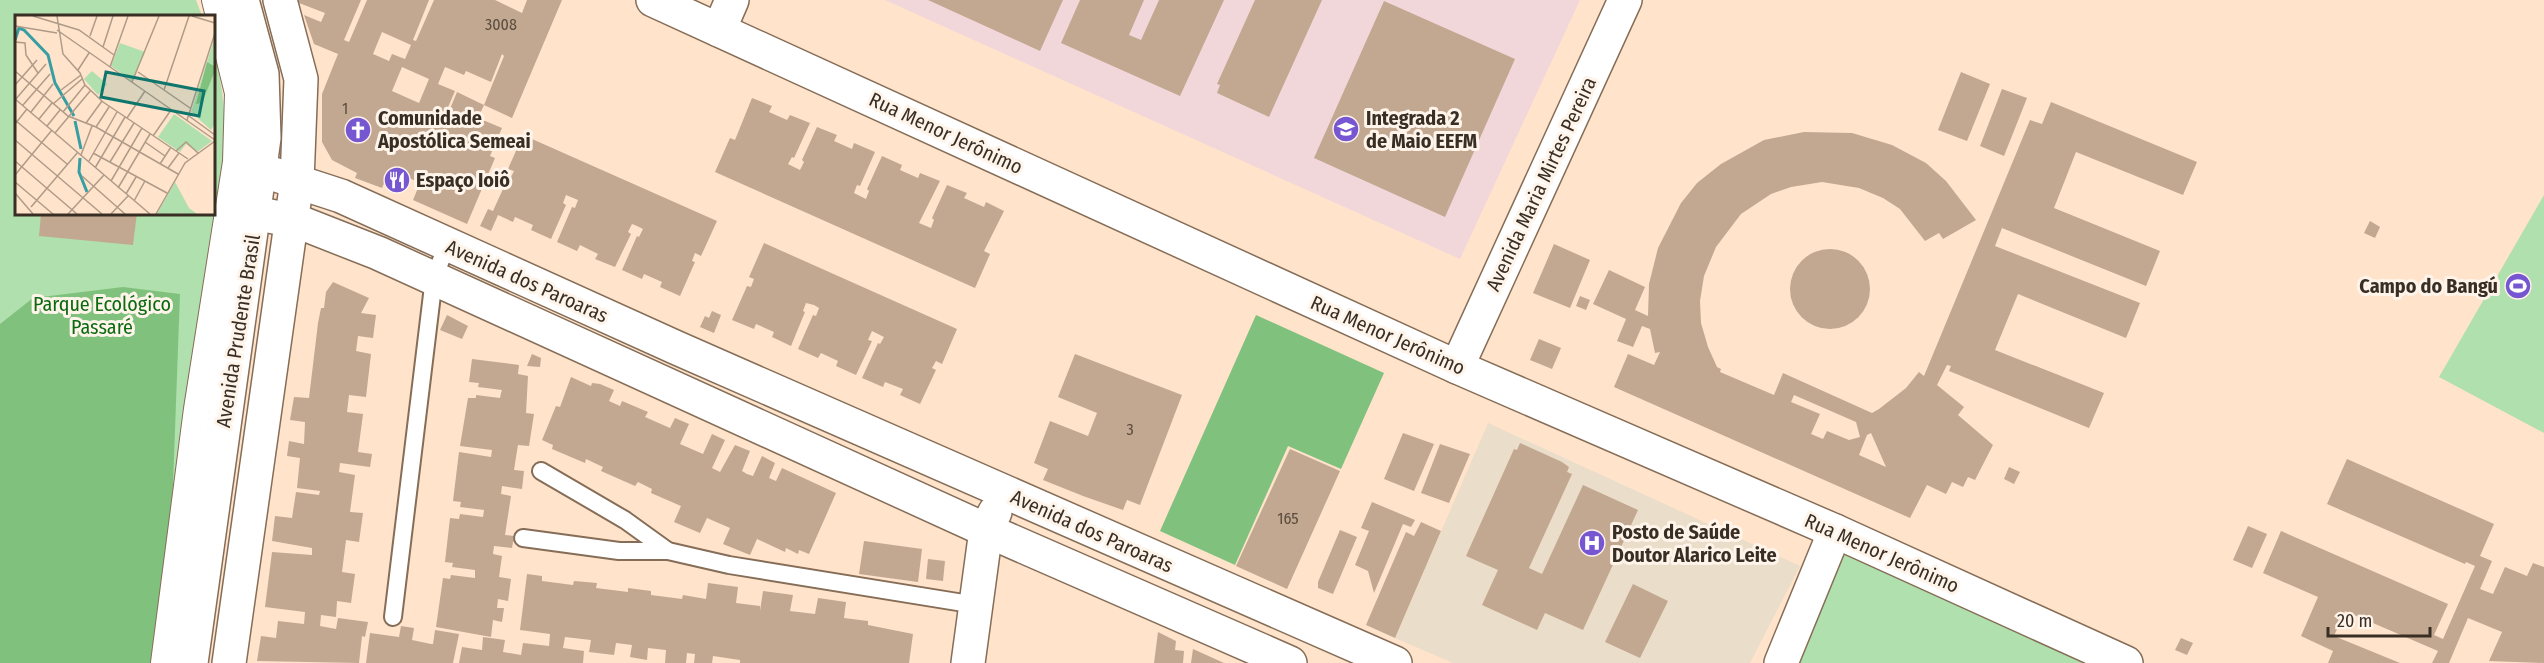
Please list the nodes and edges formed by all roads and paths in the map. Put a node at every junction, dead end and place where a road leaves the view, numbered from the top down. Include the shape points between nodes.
1 (215, 0) edge
2 (242, 0) edge
3 (280, 0) edge
4 (732, 0) edge
5 (1625, 0) edge
6 (663, 2) edge
7 (719, 30) junction
8 (261, 170) junction
9 (297, 181) junction
10 (255, 213) junction
11 (292, 221) junction
12 (447, 245) junction
13 (434, 278) junction
14 (1457, 367) junction
15 (790, 398) junction
16 (772, 433) junction
17 (541, 471) dead end
18 (1004, 492) junction
19 (986, 530) junction
20 (1835, 531) junction
21 (523, 538) dead end
22 (668, 551) junction
23 (976, 605) junction
24 (393, 617) dead end
25 (164, 663) edge
26 (191, 663) edge
27 (229, 663) edge
28 (968, 663) edge
29 (1290, 663) edge
30 (1395, 663) edge
31 (1781, 663) edge
32 (2126, 663) edge

1 - 25 street via 238,93 236,162 197,409
2 - 8 street, Avenida Prudente Brasil via 262,74
3 - 9 street, Avenida Prudente Brasil via 301,79
4 - 7 street
5 - 14 street, Avenida Maria Mirtes Pereira
6 - 7 street, Rua Menor Jerônimo
7 - 14 street, Rua Menor Jerônimo
8 - 9 street, Avenida dos Paroaras
8 - 10 street, Avenida Prudente Brasil
9 - 11 street, Avenida Prudente Brasil
9 - 12 street, Avenida dos Paroaras via 341,196
10 - 11 street, Avenida dos Paroaras
10 - 26 street, Avenida Prudente Brasil
11 - 13 street, Avenida dos Paroaras
11 - 27 street, Avenida Prudente Brasil
12 - 13 lane
12 - 15 street, Avenida dos Paroaras
13 - 16 street, Avenida dos Paroaras
13 - 24 lane
14 - 20 street, Rua Menor Jerônimo
15 - 16 street
15 - 18 street, Avenida dos Paroaras
16 - 19 street, Avenida dos Paroaras
17 - 22 lane via 625,520
18 - 19 street
18 - 30 street, Avenida dos Paroaras
19 - 23 street
19 - 29 street, Avenida dos Paroaras
20 - 31 street
20 - 32 street, Rua Menor Jerônimo
21 - 22 lane via 618,551
22 - 23 lane via 729,565
23 - 28 street

